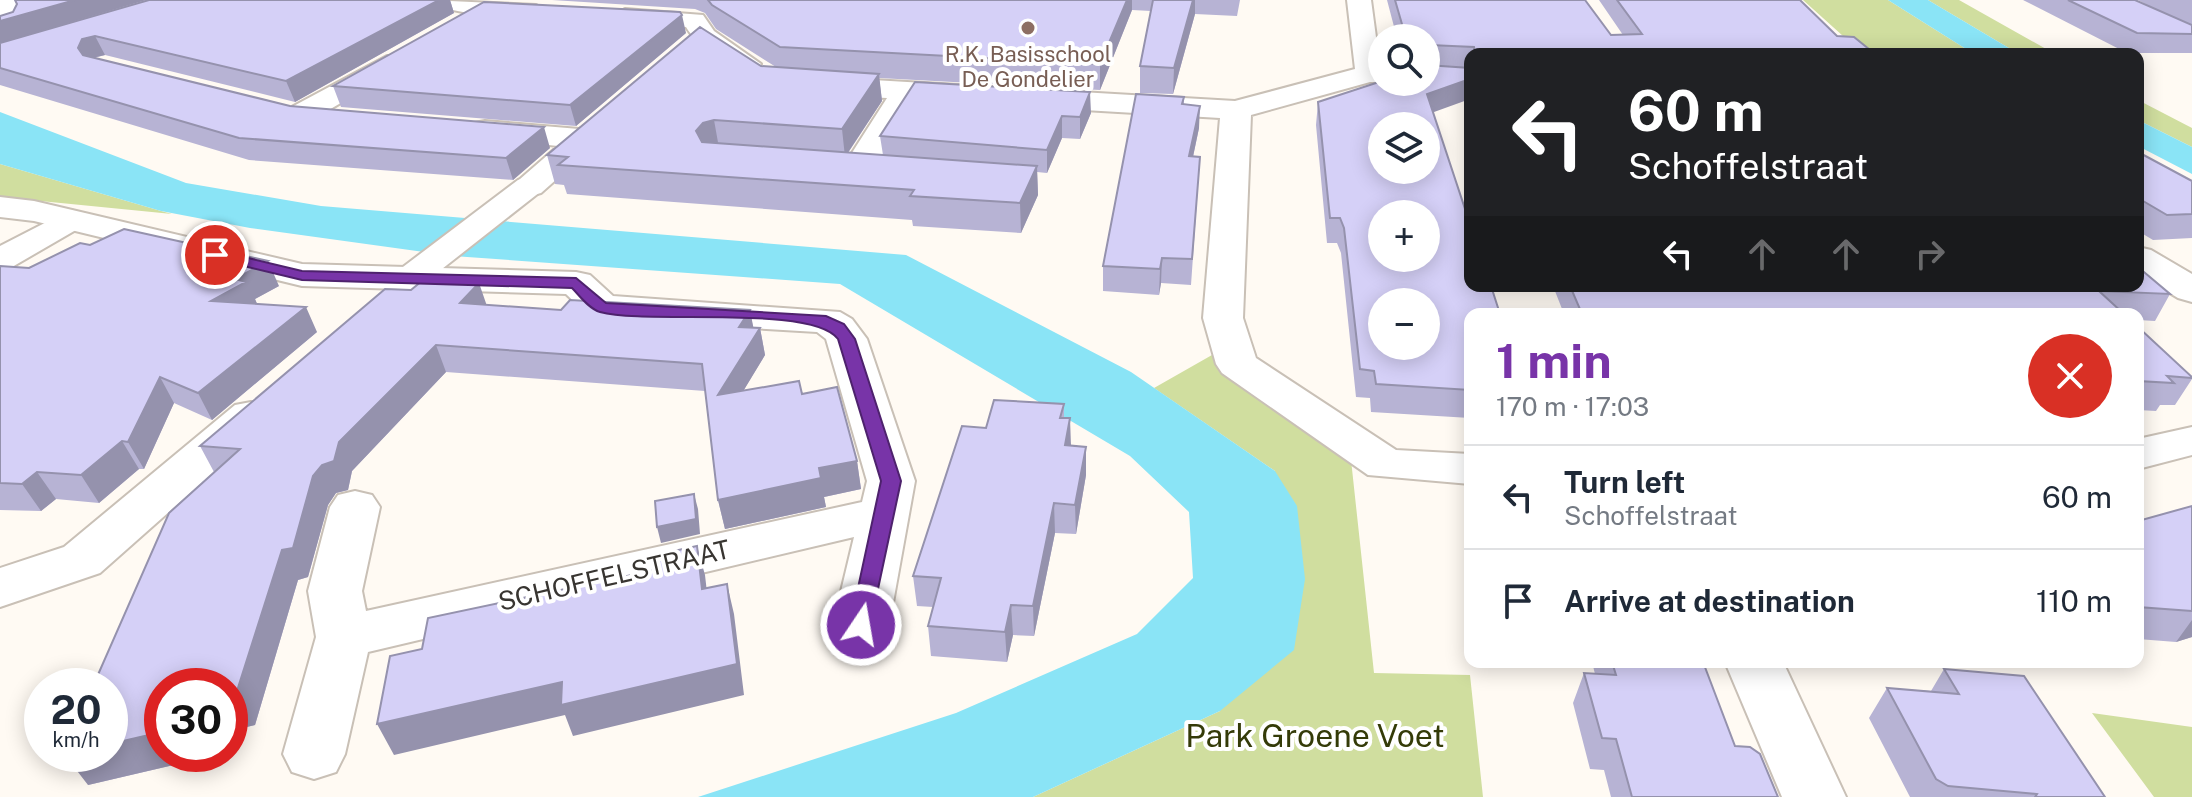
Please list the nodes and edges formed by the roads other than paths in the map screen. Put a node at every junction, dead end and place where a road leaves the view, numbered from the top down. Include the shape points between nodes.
1 (440, 0) edge
2 (1359, 0) edge
3 (492, 5) edge
4 (559, 13) edge
5 (604, 15) edge
6 (703, 21) junction
7 (444, 32) edge
8 (1368, 39) edge
9 (405, 54) edge
10 (681, 57) edge
11 (1368, 76) edge
12 (905, 92) junction
13 (269, 107) edge
14 (622, 108) edge
15 (1236, 110) junction
16 (299, 115) junction
17 (344, 119) edge
18 (450, 128) edge
19 (586, 139) junction
20 (857, 170) edge
21 (529, 186) joint
22 (0, 207) edge
23 (70, 220) junction
24 (0, 260) edge
25 (2144, 260) edge
26 (420, 269) junction
27 (2192, 290) edge
28 (360, 321) edge
29 (277, 393) edge
30 (2192, 441) edge
31 (2144, 453) edge
32 (1464, 469) edge
33 (355, 507) dead end
34 (885, 513) junction
35 (0, 588) edge
36 (861, 625) dead end
37 (344, 637) junction
38 (1757, 668) edge
39 (314, 754) dead end
40 (1814, 797) edge

1 - 3 street
2 - 8 street
3 - 4 street
3 - 7 street
5 - 6 street
6 - 10 street
6 - 12 street via 777,79
9 - 16 street
11 - 15 street
12 - 15 street
12 - 20 street
13 - 16 street
14 - 19 street
15 - 32 street via 1223,318 1237,364 1385,464
16 - 17 street
18 - 19 street
19 - 21 street
21 - 26 street
22 - 23 street
23 - 24 street
23 - 26 street via 302,275
25 - 27 street
26 - 28 street
26 - 34 street via 576,283 602,307 826,321 846,339 876,432 891,481
29 - 35 street via 82,560
30 - 31 street
33 - 37 street via 335,591
34 - 36 street
34 - 37 street, SCHOFFELSTRAAT
37 - 39 street
38 - 40 street

